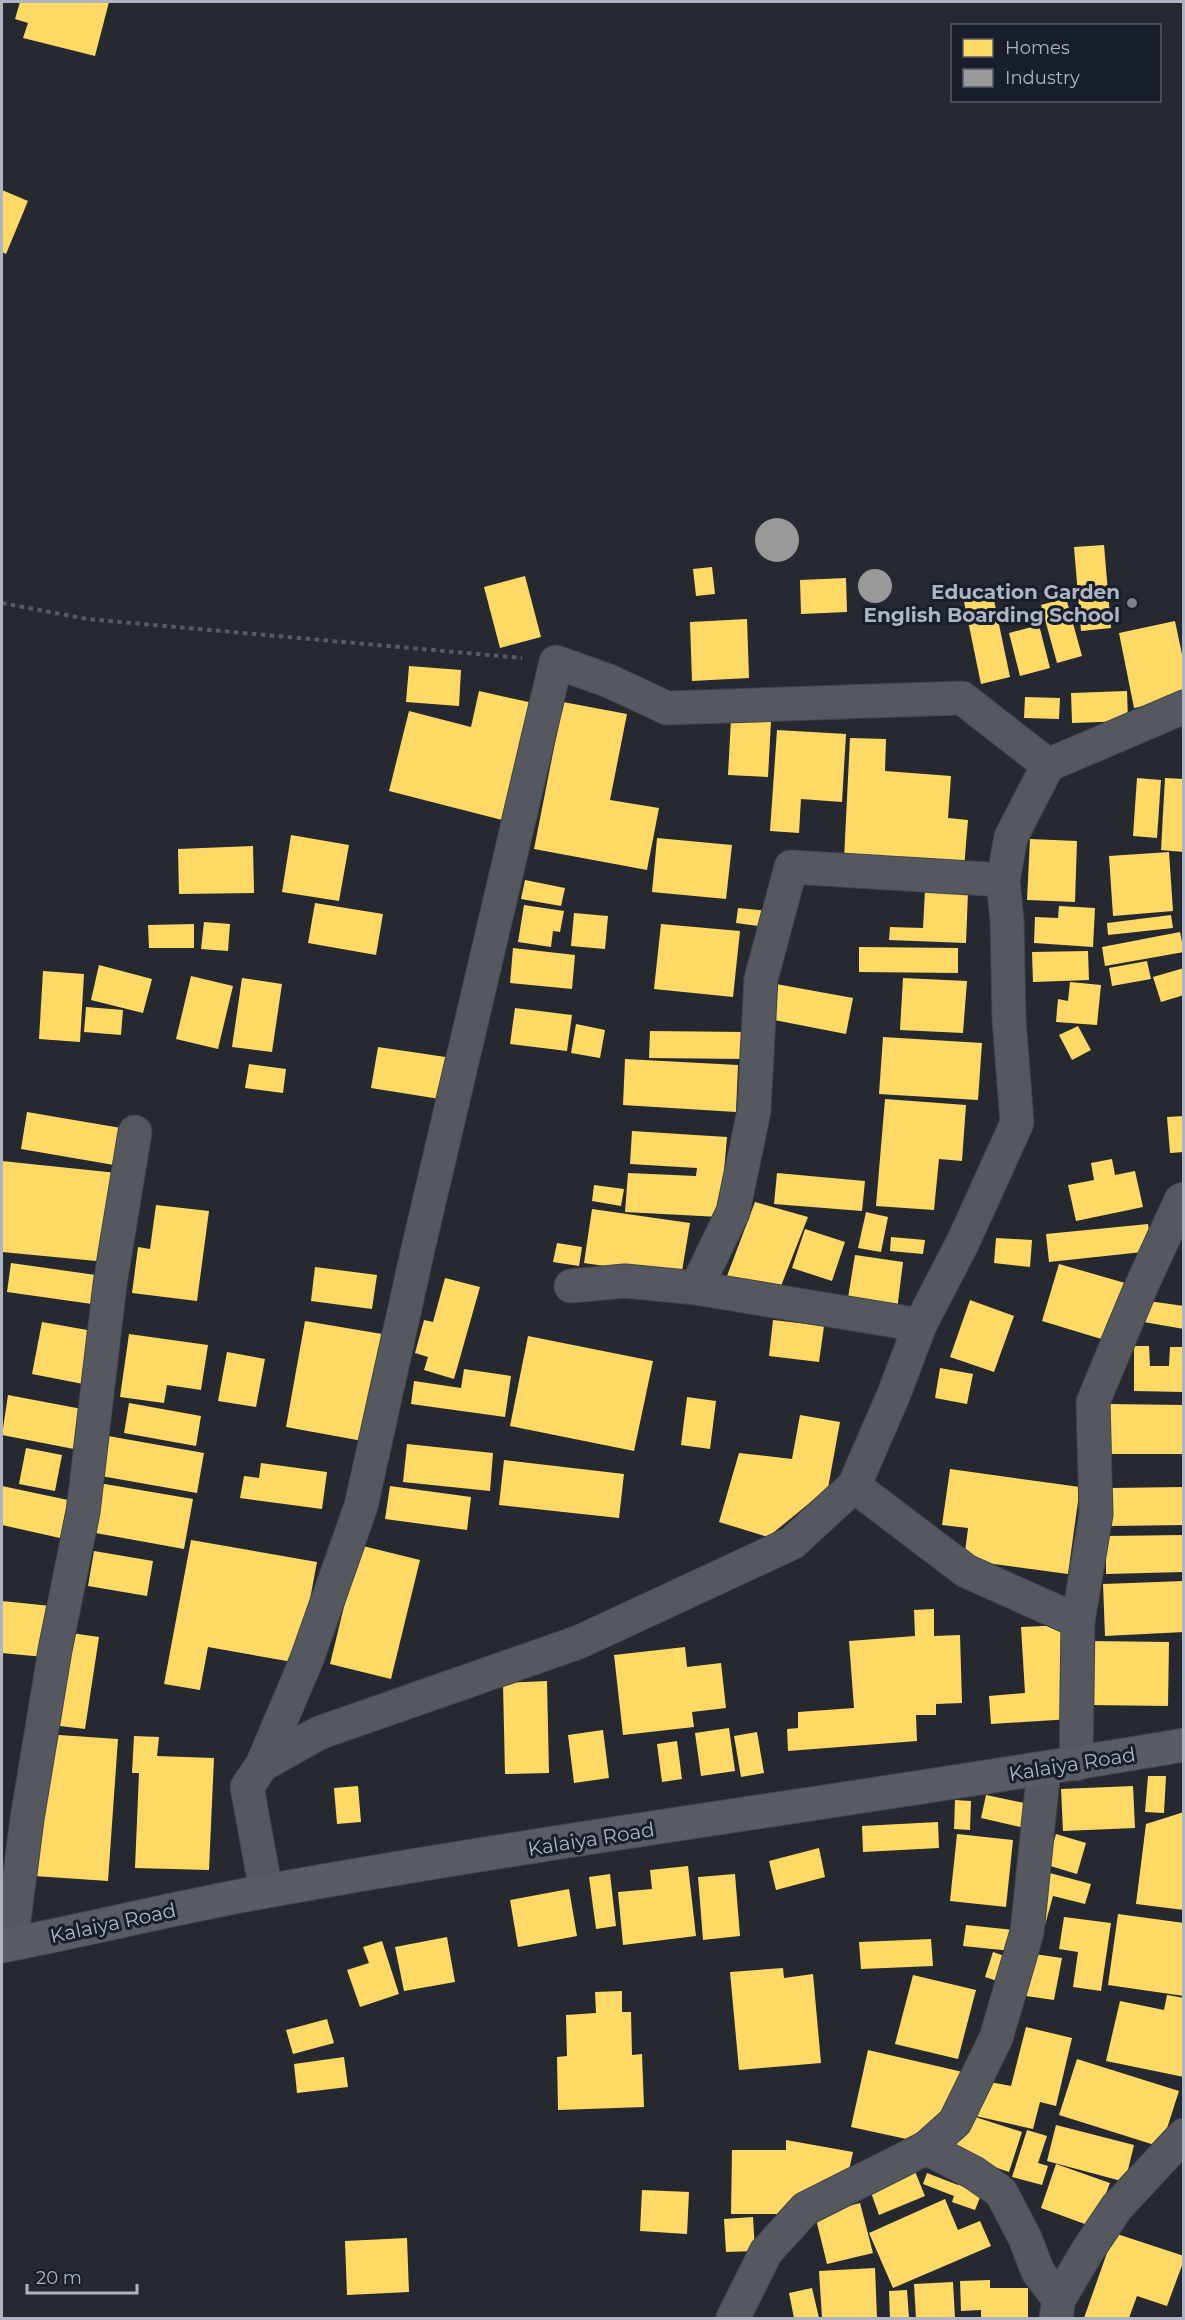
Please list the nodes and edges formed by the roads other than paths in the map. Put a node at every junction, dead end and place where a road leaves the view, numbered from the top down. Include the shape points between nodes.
1 (1184, 707) edge
2 (1048, 765) junction
3 (1003, 880) junction
4 (135, 1132) dead end
5 (1184, 1199) edge
6 (571, 1286) dead end
7 (696, 1288) junction
8 (920, 1325) junction
9 (854, 1486) junction
10 (1078, 1621) junction
11 (1184, 1745) edge
12 (1076, 1764) junction
13 (262, 1765) junction
14 (1044, 1769) junction
15 (267, 1891) junction
16 (6, 1945) edge
17 (1184, 2135) edge
18 (926, 2148) junction
19 (1058, 2309) edge
20 (733, 2319) edge

1 - 2 street
2 - 3 street via 1011,837
2 - 13 street via 962,698 666,708 556,662 361,1506 307,1659
3 - 7 street via 791,867 761,979 754,1111 733,1212
3 - 8 street via 1017,1123
4 - 16 street via 110,1284 82,1512
5 - 10 street via 1141,1287 1093,1402 1096,1514
6 - 7 street via 625,1281
7 - 8 street
8 - 9 street
9 - 10 street via 966,1571
9 - 13 street via 792,1543 579,1642 319,1733
10 - 12 street
11 - 12 main road, Kalaiya Road
12 - 14 main road, Kalaiya Road
13 - 15 street via 247,1787
14 - 15 main road, Kalaiya Road
14 - 18 street via 1027,1932 996,2038 955,2122
15 - 16 main road, Kalaiya Road
17 - 19 street via 1117,2207 1088,2250
18 - 19 street via 1001,2192
18 - 20 street via 804,2209 766,2252

